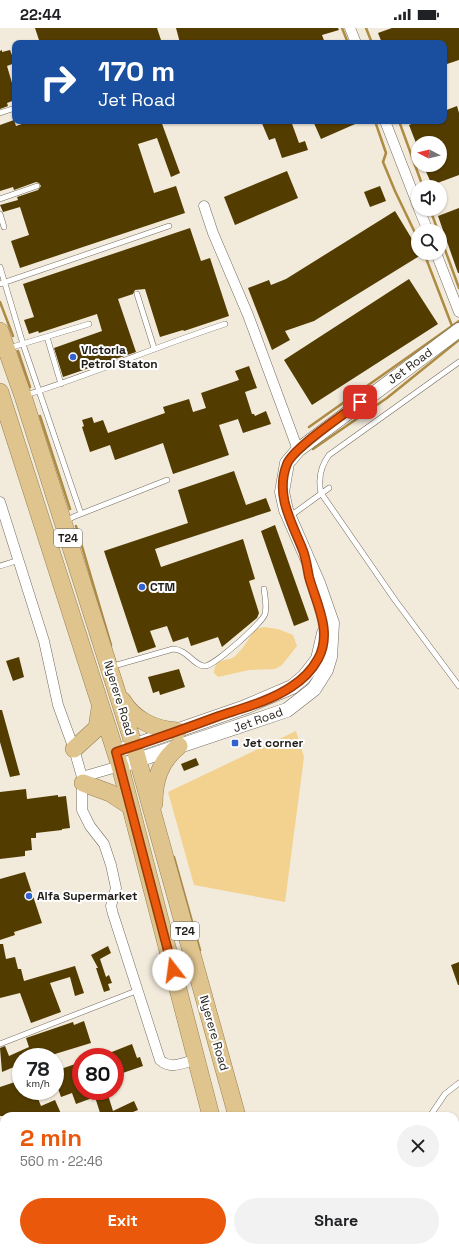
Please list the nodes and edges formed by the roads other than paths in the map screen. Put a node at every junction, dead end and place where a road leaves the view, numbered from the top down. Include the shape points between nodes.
1 (350, 28) edge
2 (355, 40) edge
3 (12, 109) edge
4 (0, 113) edge
5 (386, 124) edge
6 (37, 186) dead end
7 (411, 188) edge
8 (0, 199) edge
9 (204, 206) dead end
10 (0, 214) edge
11 (169, 226) dead end
12 (4, 227) dead end
13 (439, 260) edge
14 (0, 267) edge
15 (3, 283) edge
16 (137, 294) dead end
17 (459, 312) edge
18 (89, 324) dead end
19 (225, 324) dead end
20 (459, 330) edge
21 (0, 331) edge
22 (47, 337) junction
23 (24, 344) junction
24 (154, 348) junction
25 (6, 349) junction
26 (459, 362) edge
27 (61, 384) junction
28 (40, 390) junction
29 (0, 392) edge
30 (23, 396) junction
31 (298, 450) junction
32 (167, 480) dead end
33 (329, 488) dead end
34 (321, 493) junction
35 (0, 502) edge
36 (81, 514) junction
37 (289, 517) junction
38 (63, 523) junction
39 (19, 560) junction
40 (0, 566) edge
41 (264, 589) dead end
42 (110, 667) junction
43 (459, 686) edge
44 (117, 692) junction
45 (101, 704) junction
46 (179, 738) junction
47 (74, 749) junction
48 (136, 753) junction
49 (113, 758) junction
50 (83, 780) junction
51 (130, 806) junction
52 (155, 821) junction
53 (136, 990) junction
54 (0, 1044) edge
55 (196, 1059) junction
56 (459, 1083) edge
57 (210, 1112) edge
58 (236, 1112) edge
59 (433, 1112) edge

1 - 2 street
3 - 4 lane
5 - 7 street
6 - 8 lane
9 - 31 street
10 - 12 lane
11 - 15 lane
13 - 17 street
14 - 15 lane
15 - 23 lane
16 - 24 lane
18 - 22 lane
19 - 24 lane
20 - 31 main road, Jet Road
21 - 25 highway, Nyerere Road / T24
22 - 23 lane
22 - 27 lane
23 - 25 lane
23 - 28 lane
24 - 27 lane
25 - 30 highway, Nyerere Road / T24
26 - 34 lane via 329,455 319,475
27 - 28 lane
28 - 30 lane
28 - 36 lane
29 - 45 highway, Nyerere Road / T24
30 - 38 highway, Nyerere Road / T24
31 - 37 main road, Jet Road via 287,463 283,478 282,492
32 - 36 lane
33 - 34 lane
34 - 37 lane
34 - 43 lane via 395,600
35 - 39 street
36 - 38 lane
37 - 46 main road, Jet Road via 305,554 309,578 323,619 324,638 318,659 304,677 281,693
38 - 42 highway, Nyerere Road / T24
39 - 40 lane
39 - 47 street via 44,641 58,705
41 - 42 lane via 265,615 258,624 207,666 197,663 182,650 173,649
42 - 44 highway, Nyerere Road / T24
44 - 46 highway via 126,707 144,721
44 - 48 highway, Nyerere Road / T24
45 - 47 highway via 97,728
45 - 49 highway, Nyerere Road / T24
46 - 48 main road, Jet Road
46 - 52 highway via 158,774 154,802
47 - 50 street
48 - 49 main road, Jet Road
48 - 52 highway, Nyerere Road / T24
49 - 50 street, Jet Road
49 - 51 highway, Nyerere Road / T24
50 - 51 highway via 110,792
50 - 53 street via 82,810 104,844 111,865 116,888 111,906
51 - 55 highway, Nyerere Road / T24
52 - 58 highway, Nyerere Road / T24
53 - 54 lane
53 - 55 street via 160,1060 172,1066
55 - 57 highway, Nyerere Road / T24
56 - 59 lane via 444,1094

